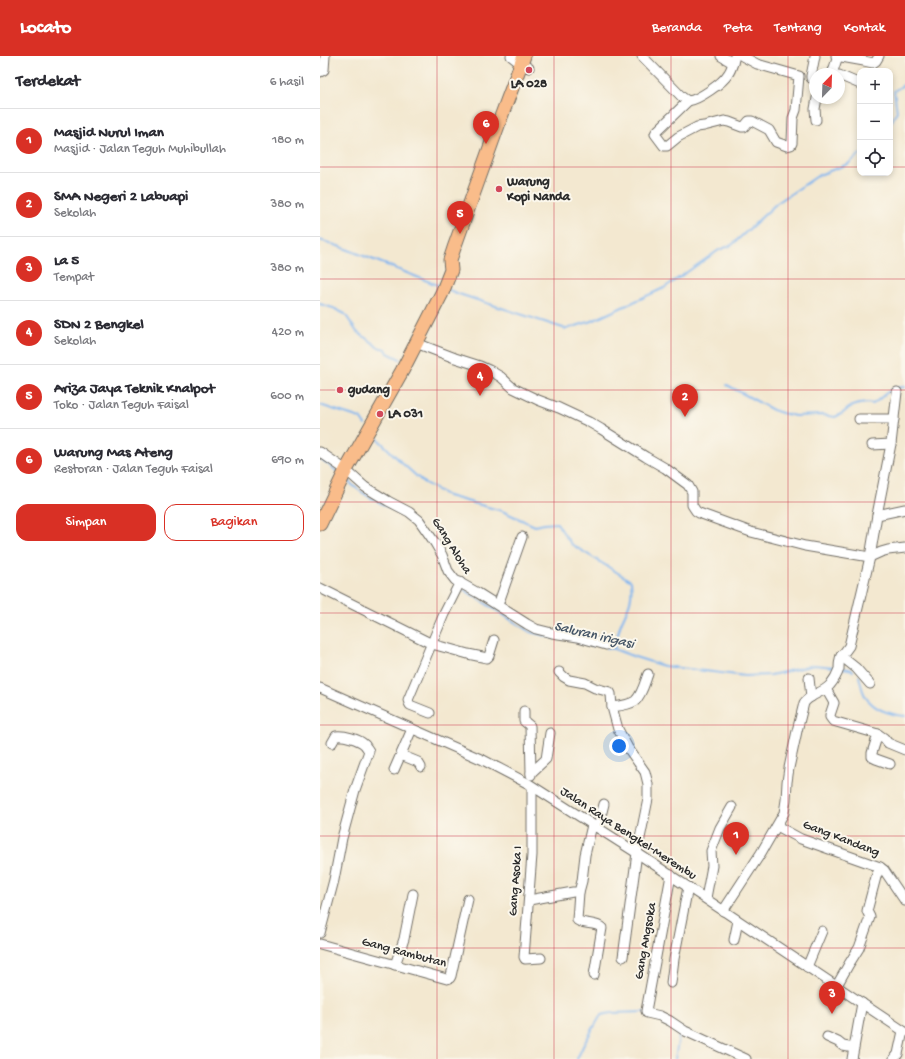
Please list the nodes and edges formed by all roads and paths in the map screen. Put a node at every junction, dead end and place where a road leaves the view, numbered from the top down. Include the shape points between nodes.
1 (325, 56) edge
2 (642, 56) edge
3 (721, 56) edge
4 (742, 56) edge
5 (815, 56) edge
6 (837, 56) edge
7 (877, 59) edge
8 (524, 60) edge
9 (734, 60) edge
10 (813, 68) edge
11 (834, 68) edge
12 (322, 71) edge
13 (845, 78) edge
14 (857, 83) edge
15 (688, 101) junction
16 (816, 104) edge
17 (816, 120) dead end
18 (416, 343) junction
19 (897, 392) dead end
20 (859, 419) dead end
21 (894, 419) junction
22 (891, 444) junction
23 (872, 445) dead end
24 (320, 452) edge
25 (344, 475) junction
26 (905, 509) edge
27 (877, 515) junction
28 (320, 524) edge
29 (522, 537) dead end
30 (905, 548) edge
31 (870, 557) junction
32 (459, 585) junction
33 (320, 588) edge
34 (498, 605) junction
35 (494, 640) dead end
36 (432, 644) junction
37 (606, 645) dead end
38 (840, 662) junction
39 (559, 672) dead end
40 (648, 674) dead end
41 (809, 678) dead end
42 (870, 684) dead end
43 (320, 688) edge
44 (826, 689) junction
45 (811, 697) junction
46 (612, 707) junction
47 (524, 711) dead end
48 (430, 713) dead end
49 (412, 729) junction
50 (550, 733) dead end
51 (878, 734) junction
52 (332, 743) dead end
53 (905, 750) edge
54 (401, 755) junction
55 (890, 764) dead end
56 (421, 767) dead end
57 (394, 770) dead end
58 (531, 774) junction
59 (530, 786) junction
60 (604, 804) dead end
61 (732, 807) dead end
62 (777, 826) junction
63 (595, 827) junction
64 (637, 853) junction
65 (880, 867) junction
66 (671, 876) junction
67 (540, 883) dead end
68 (530, 884) junction
69 (688, 887) junction
70 (579, 892) junction
71 (412, 894) dead end
72 (706, 898) junction
73 (468, 899) dead end
74 (529, 900) junction
75 (905, 901) edge
76 (723, 911) junction
77 (738, 921) junction
78 (822, 931) dead end
79 (320, 933) edge
80 (734, 940) dead end
81 (320, 944) edge
82 (623, 957) dead end
83 (541, 958) dead end
84 (665, 958) junction
85 (395, 965) junction
86 (807, 967) junction
87 (594, 976) dead end
88 (670, 983) dead end
89 (836, 987) junction
90 (862, 1003) junction
91 (904, 1032) edge
92 (826, 1037) dead end
93 (854, 1048) junction
94 (746, 1059) edge
95 (852, 1059) edge
96 (894, 1059) edge

1 - 12 street
2 - 15 street
3 - 9 street
4 - 15 street via 766,68 799,73 790,146 776,142 769,130 752,121 744,127 724,121 697,127 664,146 656,132
5 - 10 street
6 - 7 street via 873,63
6 - 11 street
8 - 18 highway via 467,235 442,293
9 - 15 street via 729,73 721,83 696,99
13 - 14 street
16 - 17 street
18 - 25 highway
18 - 31 street via 489,370 513,388 601,429 688,485 692,492 692,505 699,513 751,532 805,546
19 - 21 street
20 - 21 street
21 - 22 street
22 - 23 street
22 - 27 street
24 - 25 street, Gang Aloha
25 - 28 highway
25 - 32 street, Gang Aloha via 419,520 442,555 448,571
26 - 27 street
27 - 31 street
29 - 34 street
30 - 31 street via 880,552
31 - 38 street via 849,646
32 - 34 street
32 - 36 street, Gang Aloha
33 - 36 street
34 - 37 street via 536,628
35 - 36 street via 488,658
36 - 48 street, Gang Aloha via 408,702
38 - 42 street via 856,668
38 - 44 street via 836,678
39 - 46 street via 569,680 609,691
40 - 46 street via 635,700
41 - 45 street
43 - 49 street, Jalan Raya Bengkel-Merembu
44 - 45 street
44 - 51 street via 834,703 830,715 833,721
45 - 62 street via 803,707 789,768 785,807
46 - 64 street via 618,729 645,772 648,784 648,799
47 - 58 street, Gang Asoka I via 524,721 530,726
49 - 54 street
49 - 59 street, Jalan Raya Bengkel-Merembu via 483,760
50 - 58 street via 546,759
51 - 53 street via 888,744
51 - 55 street via 872,757
52 - 79 street via 336,736 341,735 364,744 369,750 342,838
54 - 56 street via 418,762
54 - 57 street
58 - 59 street, Gang Asoka I
59 - 63 street, Jalan Raya Bengkel-Merembu
59 - 68 street, Gang Asoka I
60 - 63 street
61 - 72 street via 711,851 712,866
62 - 65 street, Gang Kandang via 801,839
62 - 76 street
63 - 64 street, Jalan Raya Bengkel-Merembu
63 - 70 street via 586,849
64 - 66 street, Jalan Raya Bengkel-Merembu
64 - 82 street
65 - 75 street, Gang Kandang
65 - 89 street via 867,911 870,916 859,948
66 - 69 street, Jalan Raya Bengkel-Merembu
66 - 84 street, Gang Angsoka
67 - 68 street
68 - 74 street, Gang Asoka I
69 - 72 street, Jalan Raya Bengkel-Merembu
69 - 84 street
70 - 74 street
70 - 87 street via 577,920 602,928
71 - 85 street via 404,939
72 - 76 street, Jalan Raya Bengkel-Merembu
73 - 85 street, Gang Rambutan via 450,978 444,979
74 - 83 street, Gang Asoka I via 524,958
76 - 77 street, Jalan Raya Bengkel-Merembu
77 - 80 street
77 - 86 street, Jalan Raya Bengkel-Merembu
78 - 86 street
81 - 85 street, Gang Rambutan
84 - 88 street
84 - 94 street, Gang Angsoka via 647,1013 660,1016 685,1031
86 - 89 street, Jalan Raya Bengkel-Merembu
89 - 90 street, Jalan Raya Bengkel-Merembu
90 - 91 street, Jalan Raya Bengkel-Merembu
90 - 93 street
91 - 96 street via 898,1054
92 - 93 street via 843,1046
93 - 95 street

